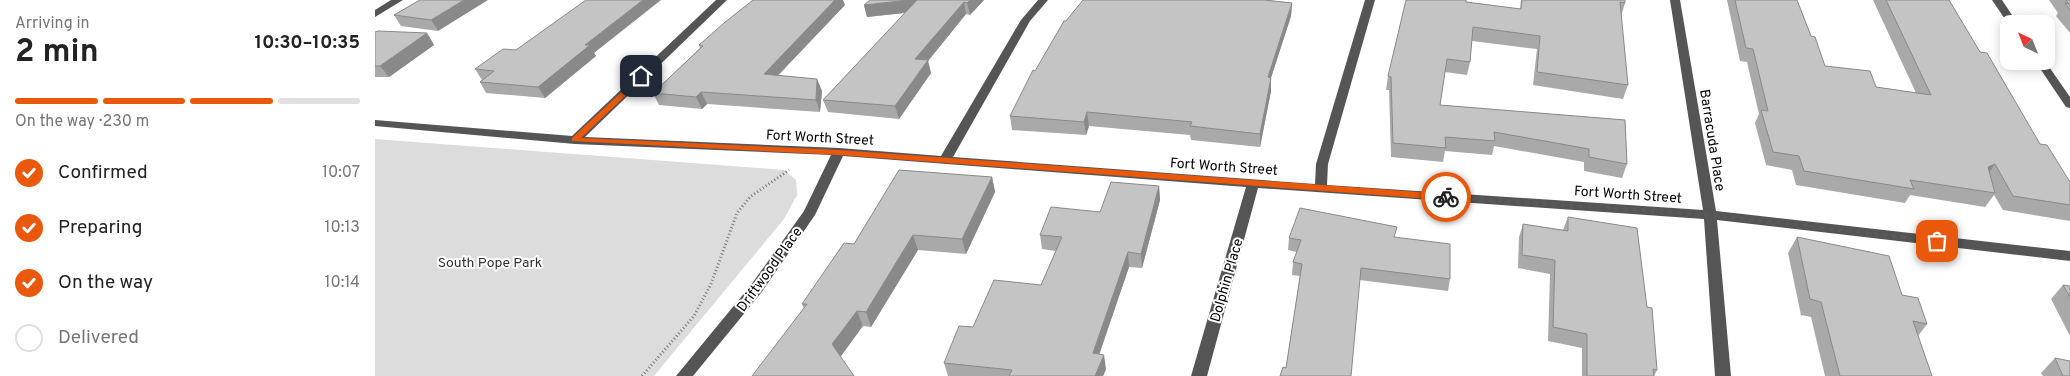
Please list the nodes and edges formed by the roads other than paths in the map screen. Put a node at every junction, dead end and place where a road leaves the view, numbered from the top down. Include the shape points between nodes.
1 (398, 0) edge
2 (722, 0) edge
3 (1043, 0) edge
4 (1370, 0) edge
5 (1675, 0) edge
6 (1997, 0) edge
7 (375, 14) edge
8 (2007, 15) edge
9 (2046, 70) edge
10 (2070, 105) edge
11 (375, 123) edge
12 (575, 140) junction
13 (839, 152) junction
14 (945, 160) junction
15 (1253, 184) junction
16 (1321, 188) junction
17 (1710, 215) junction
18 (2070, 256) edge
19 (685, 376) edge
20 (1199, 376) edge
21 (1723, 376) edge

1 - 7 street
2 - 12 street
3 - 14 street via 1026,20
4 - 16 street via 1322,164
5 - 17 street, Barracuda Place
6 - 8 street
9 - 10 street
11 - 12 street, Fort Worth Street
12 - 13 street, Fort Worth Street
13 - 14 street, Fort Worth Street
13 - 19 street, Driftwood Place via 811,212 756,289
14 - 15 street, Fort Worth Street
15 - 16 street, Fort Worth Street
15 - 20 street, Dolphin Place
16 - 17 street, Fort Worth Street
17 - 18 street, Fort Worth Street
17 - 21 street, Barracuda Place

